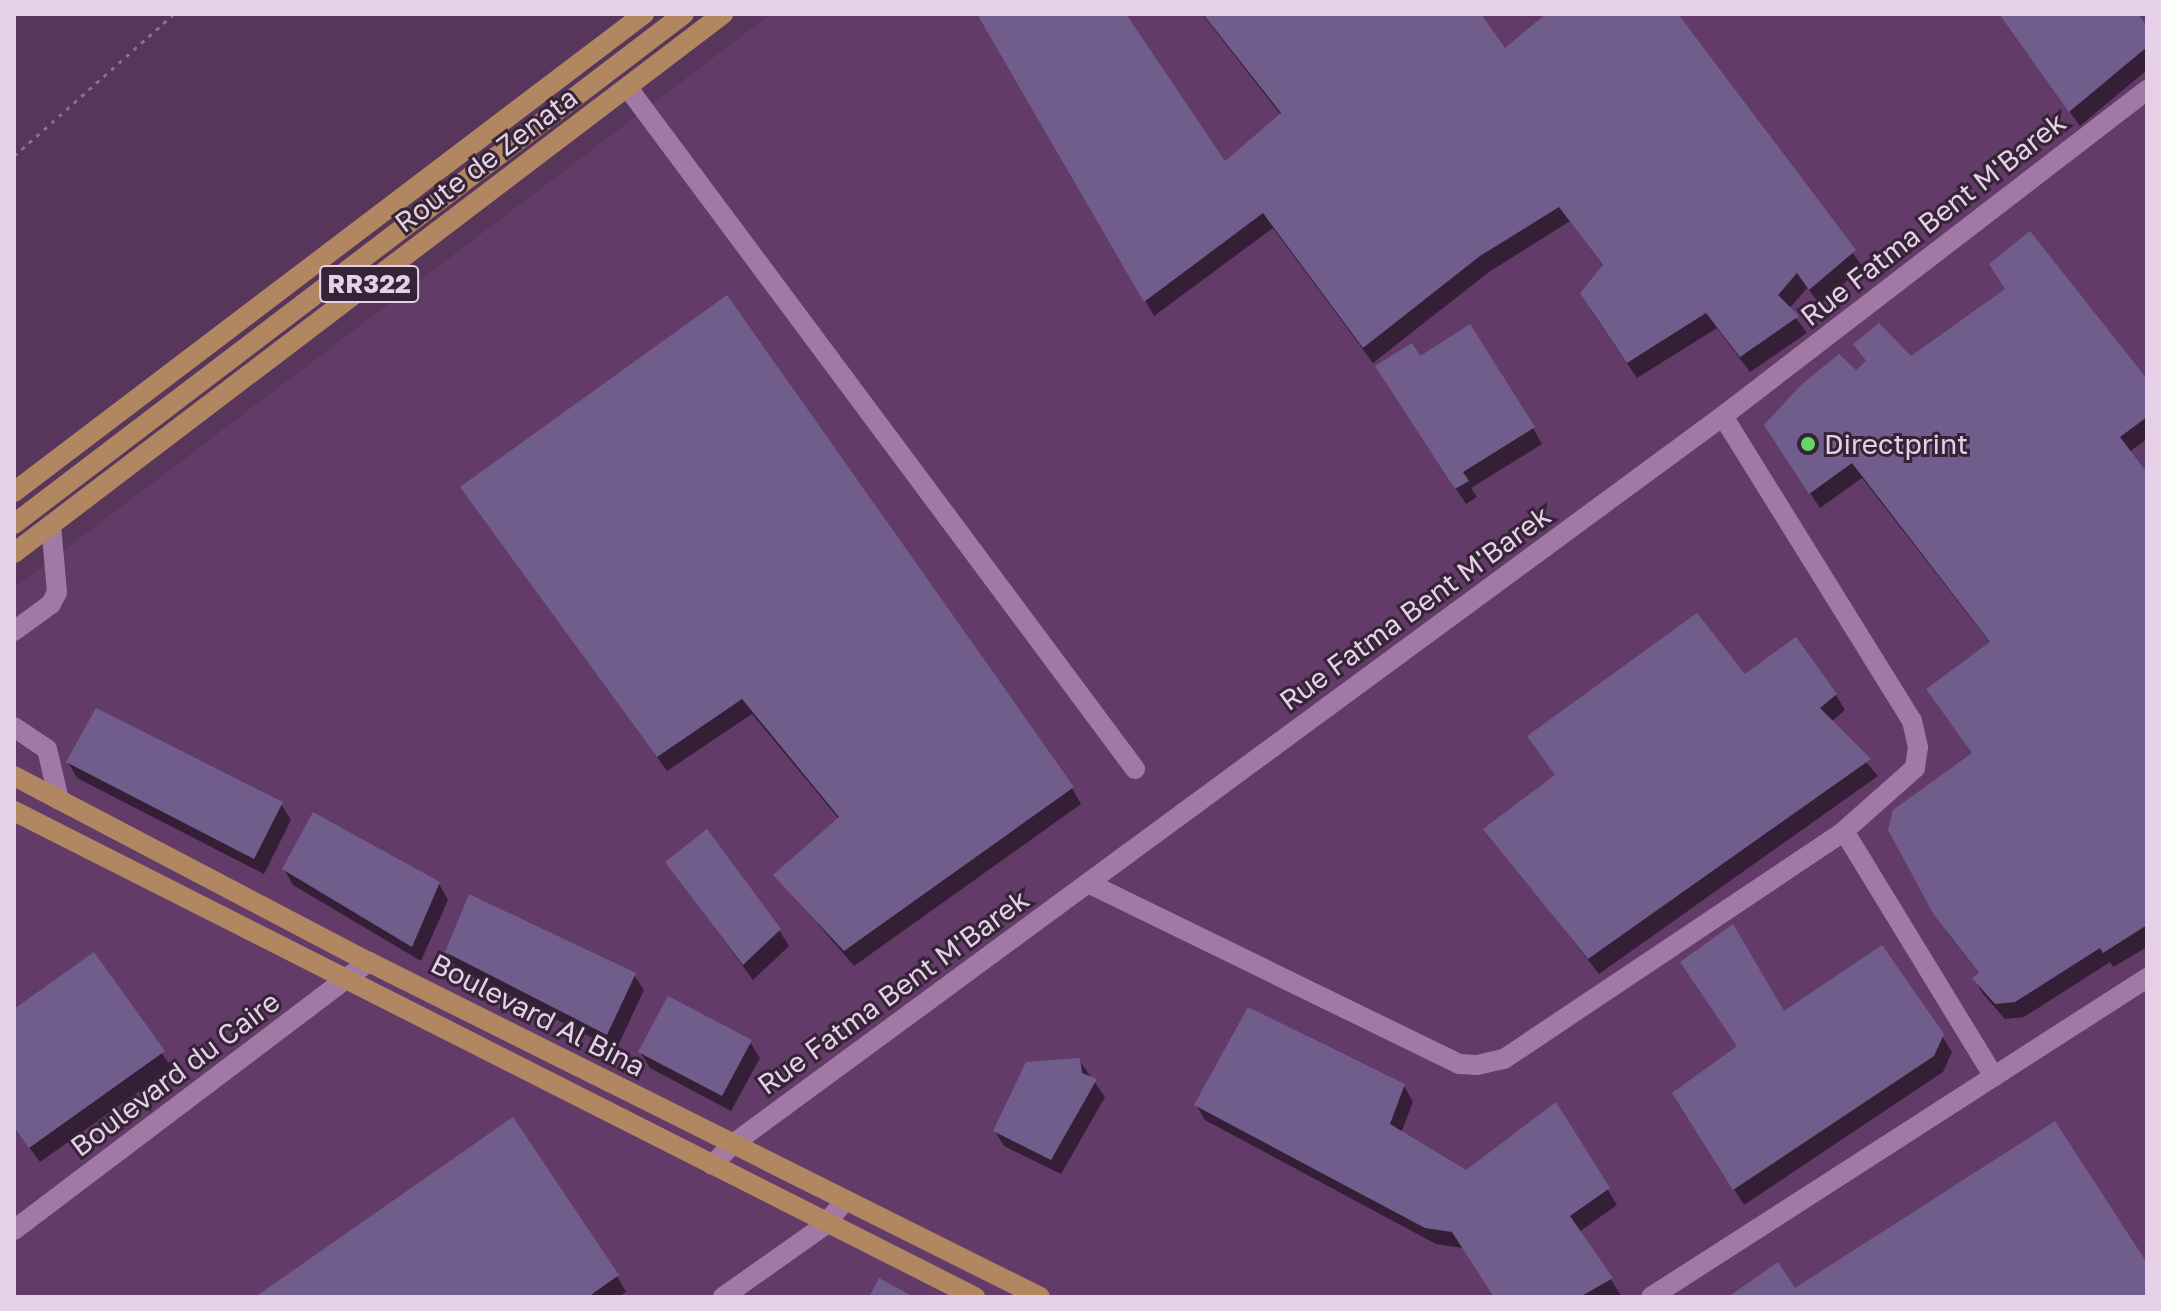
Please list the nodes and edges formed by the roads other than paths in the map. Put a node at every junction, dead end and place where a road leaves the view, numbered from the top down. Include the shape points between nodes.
1 (644, 14) edge
2 (684, 14) edge
3 (708, 14) edge
4 (723, 14) edge
5 (628, 88) junction
6 (2147, 90) edge
7 (1723, 416) junction
8 (14, 492) edge
9 (14, 524) edge
10 (51, 525) junction
11 (14, 540) edge
12 (14, 553) edge
13 (14, 631) edge
14 (14, 727) edge
15 (1135, 769) dead end
16 (14, 776) edge
17 (59, 800) junction
18 (14, 811) edge
19 (1844, 831) junction
20 (1088, 883) junction
21 (369, 962) junction
22 (2147, 978) edge
23 (343, 982) junction
24 (1994, 1077) junction
25 (733, 1144) junction
26 (712, 1165) junction
27 (845, 1200) junction
28 (825, 1225) junction
29 (14, 1230) edge
30 (723, 1297) edge
31 (975, 1297) edge
32 (1040, 1297) edge
33 (1651, 1297) edge

1 - 8 main road, Route de Zenata / RR322
2 - 9 main road, Route de Zenata / RR322
3 - 11 main road, Route de Zenata / RR322
4 - 5 main road, Route de Zenata / RR322
5 - 10 main road, Route de Zenata / RR322
5 - 15 lane
6 - 7 lane, Rue Fatma Bent M'Barek
7 - 19 lane via 1912,721 1918,747 1915,768
7 - 20 lane, Rue Fatma Bent M'Barek
10 - 12 main road, Route de Zenata / RR322
10 - 13 lane via 57,592 51,604
14 - 17 lane via 47,749
16 - 17 main road, Boulevard Al Bina
17 - 21 main road, Boulevard Al Bina
18 - 23 main road, Boulevard Al Bina
19 - 20 lane via 1504,1059 1477,1065 1448,1059
19 - 24 lane
20 - 25 lane, Rue Fatma Bent M'Barek
21 - 23 lane, Boulevard du Caire
21 - 25 main road, Boulevard Al Bina
22 - 24 lane
23 - 26 main road, Boulevard Al Bina
23 - 29 lane, Boulevard du Caire
24 - 33 lane
25 - 26 lane, Rue Fatma Bent M'Barek
25 - 27 main road, Boulevard Al Bina
26 - 28 main road, Boulevard Al Bina
27 - 28 lane
27 - 32 main road, Boulevard Al Bina
28 - 30 lane
28 - 31 main road, Boulevard Al Bina

